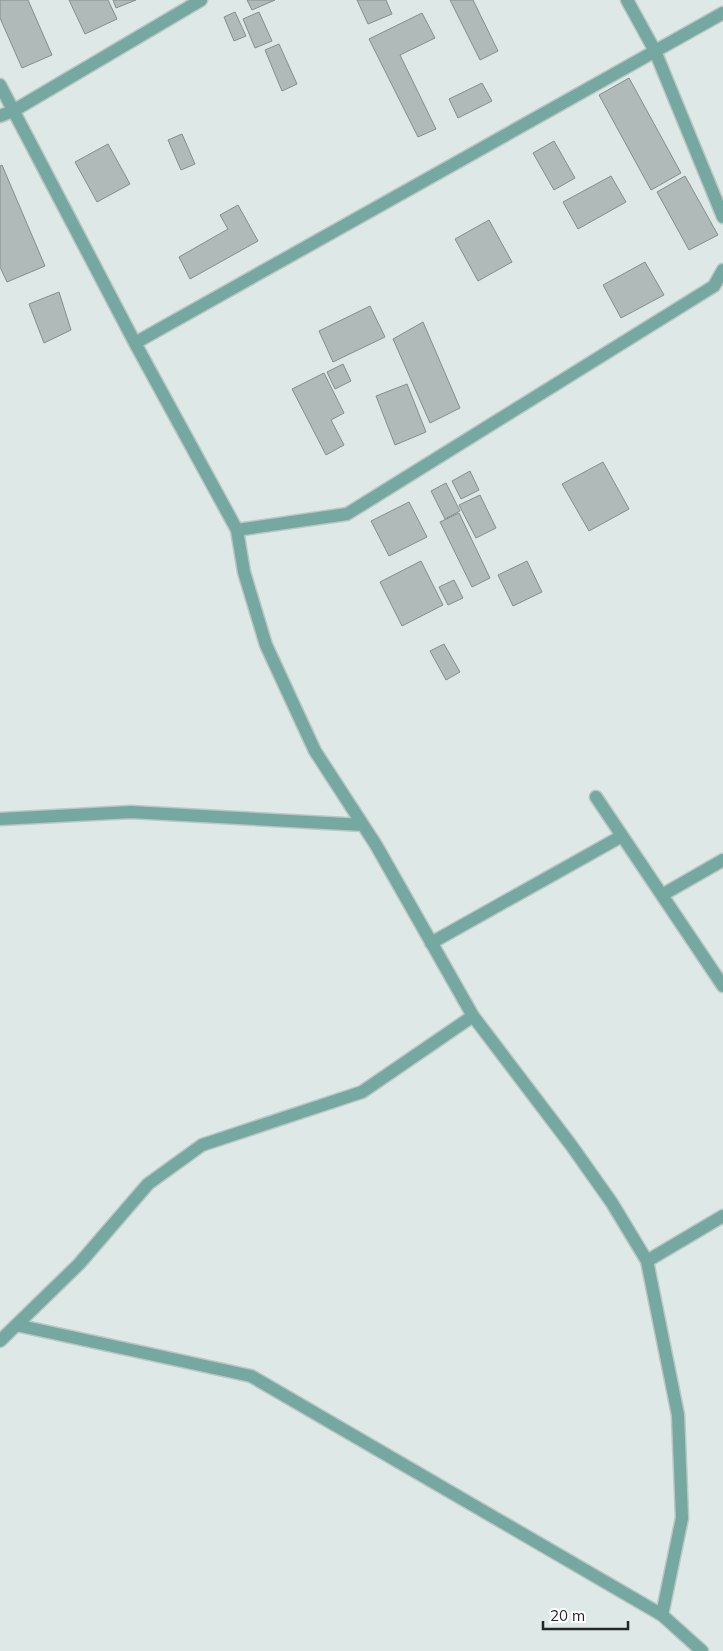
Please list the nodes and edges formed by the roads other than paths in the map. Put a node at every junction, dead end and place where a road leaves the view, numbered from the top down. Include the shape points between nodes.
1 (202, 0) edge
2 (627, 0) edge
3 (723, 13) edge
4 (655, 51) junction
5 (0, 85) edge
6 (13, 111) junction
7 (0, 116) edge
8 (723, 217) edge
9 (723, 270) edge
10 (136, 343) junction
11 (237, 530) junction
12 (596, 797) dead end
13 (0, 819) edge
14 (362, 824) junction
15 (622, 836) junction
16 (723, 860) edge
17 (662, 895) junction
18 (431, 943) junction
19 (723, 986) edge
20 (473, 1016) junction
21 (723, 1216) edge
22 (647, 1261) junction
23 (16, 1326) junction
24 (0, 1341) edge
25 (662, 1615) junction
26 (702, 1651) edge

1 - 6 street
2 - 4 street
3 - 4 street
4 - 8 street
4 - 10 street
5 - 6 street
6 - 7 street
6 - 10 street
9 - 11 street via 714,286 347,514
10 - 11 street
11 - 14 street via 244,572 266,645 315,751
12 - 15 street
13 - 14 street via 131,812
14 - 18 street
15 - 17 street
15 - 18 street
16 - 17 street
17 - 19 street
18 - 20 street
20 - 22 street via 571,1145 612,1203
20 - 23 street via 362,1092 202,1145 148,1184 79,1264
21 - 22 street
22 - 25 street via 678,1415 682,1518
23 - 24 street
23 - 25 street via 251,1376
25 - 26 street

